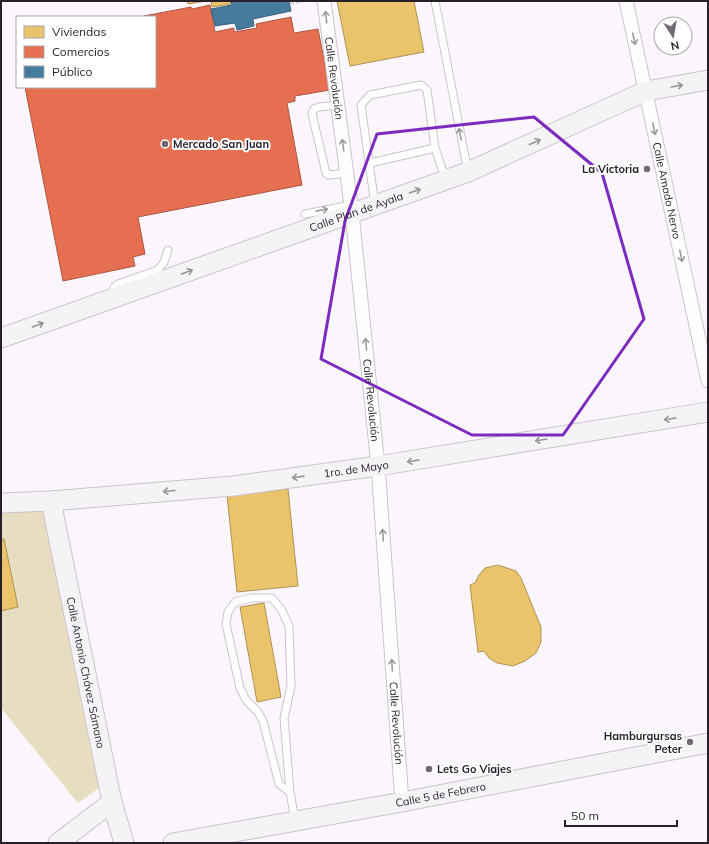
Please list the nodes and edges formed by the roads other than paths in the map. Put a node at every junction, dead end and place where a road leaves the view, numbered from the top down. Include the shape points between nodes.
1 (324, 1) edge
2 (435, 1) edge
3 (626, 1) edge
4 (708, 80) edge
5 (646, 91) junction
6 (338, 105) junction
7 (435, 148) junction
8 (370, 163) junction
9 (468, 172) junction
10 (347, 173) junction
11 (448, 179) junction
12 (376, 205) junction
13 (352, 209) junction
14 (305, 214) dead end
15 (168, 250) dead end
16 (115, 298) junction
17 (1, 338) edge
18 (708, 381) edge
19 (708, 412) edge
20 (378, 466) junction
21 (51, 501) junction
22 (1, 503) edge
23 (708, 743) edge
24 (290, 792) junction
25 (112, 802) junction
26 (402, 802) junction
27 (295, 821) junction
28 (58, 843) edge
29 (124, 843) edge
30 (173, 843) edge

6 -> 1 street, Calle Revolución
9 -> 2 lane
3 -> 5 street, Calle Amado Nervo
5 -> 4 street, Calle Plan de Ayala
9 -> 5 street, Calle Plan de Ayala
5 -> 18 street, Calle Amado Nervo
10 -> 6 street, Calle Revolución
6 - 10 lane via 318,107 312,114 326,173
7 - 8 lane
7 - 8 lane via 427,90 421,85 370,95 361,105
7 - 11 lane
8 - 12 lane
9 - 11 street, Calle Plan de Ayala
10 - 13 street, Calle Revolución
12 -> 11 street, Calle Plan de Ayala
12 - 13 street, Calle Plan de Ayala
14 -> 13 lane
16 -> 13 street, Calle Plan de Ayala
20 -> 13 street, Calle Revolución
15 - 16 lane via 158,270 114,287
17 -> 16 street, Calle Plan de Ayala
19 -> 20 street, 1ro. de Mayo
20 -> 21 street, 1ro. de Mayo via 233,486
26 -> 20 street, Calle Revolución
21 - 22 street, 1ro. de Mayo
21 - 25 street, Calle Antonio Chávez Sámano
23 - 26 street, Calle 5 de Febrero
24 - 24 lane via 279,784 263,721 240,688 226,624 228,612 235,602 251,598 272,598 281,609 288,626 291,686 284,718
24 - 27 lane
25 - 28 street
25 - 29 street, Calle Antonio Chávez Sámano
26 - 27 street, Calle 5 de Febrero
27 - 30 street, Calle 5 de Febrero

